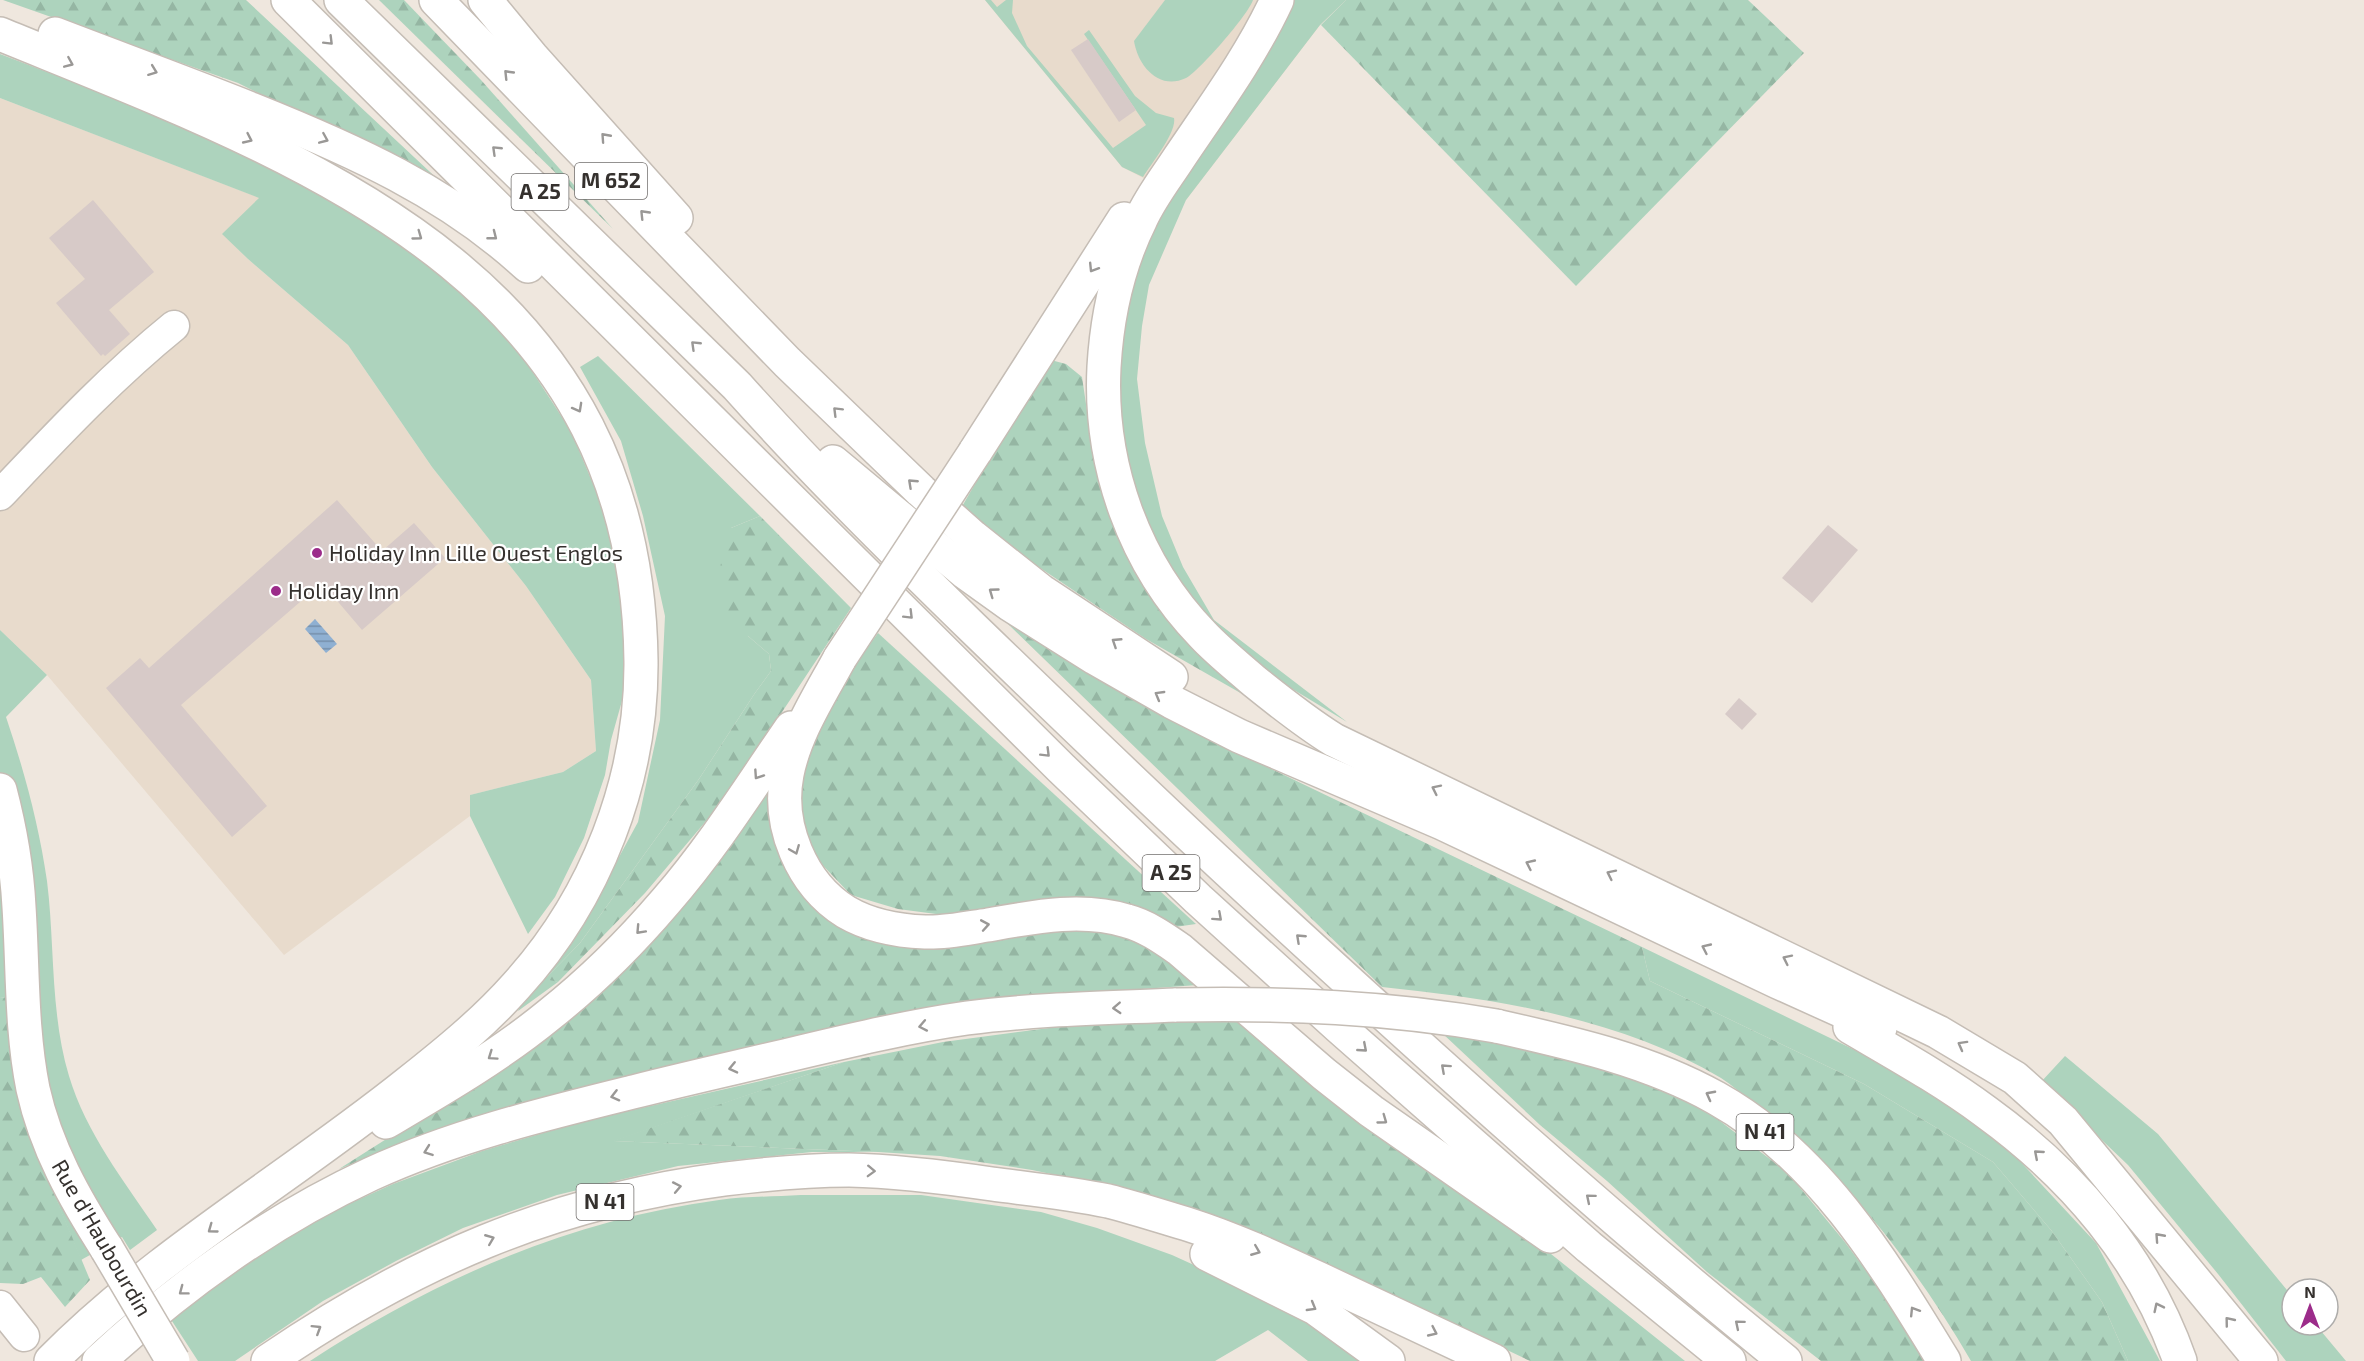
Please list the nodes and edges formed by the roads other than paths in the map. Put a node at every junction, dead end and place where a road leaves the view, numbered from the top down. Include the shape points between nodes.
1 (288, 0) edge
2 (341, 0) edge
3 (436, 0) edge
4 (485, 0) edge
5 (1261, 0) edge
6 (1277, 0) edge
7 (0, 13) edge
8 (0, 34) edge
9 (174, 326) dead end
10 (787, 362) junction
11 (737, 386) junction
12 (0, 495) edge
13 (870, 577) junction
14 (840, 658) junction
15 (0, 790) edge
16 (1442, 823) junction
17 (1778, 982) junction
18 (2085, 1150) junction
19 (976, 1182) junction
20 (260, 1194) junction
21 (0, 1306) edge
22 (24, 1336) dead end
23 (51, 1361) edge
24 (99, 1361) edge
25 (173, 1361) edge
26 (268, 1361) edge
27 (1388, 1361) edge
28 (1494, 1361) edge
29 (1705, 1361) edge
30 (1729, 1361) edge
31 (1785, 1361) edge
32 (1944, 1361) edge
33 (2180, 1361) edge
34 (2261, 1361) edge

1 -> 13 main road, A 25
11 -> 2 main road, A 25
10 -> 3 main road, M 652
10 -> 4 main road via 731,280
5 -> 14 main road, bridge via 1227,60
18 -> 6 main road via 2035,1094 1947,1037 1353,750 1313,727 1217,648 1167,590 1131,523 1109,452 1104,383 1111,306 1121,266 1142,216 1256,42
7 -> 13 main road via 323,138 448,204 519,258 808,536
8 -> 20 main road via 279,153 384,212 445,256 509,316 560,378 594,442 627,533 641,632 639,712 613,825 586,886 538,960 491,1012 392,1096
9 - 12 street via 133,360
16 -> 10 main road, M 652 via 1172,678 1041,591 879,452
16 -> 11 main road via 1239,736 1095,658 965,572 878,501 774,405
31 -> 11 main road, A 25 via 1562,1174 1168,816 860,517
13 -> 30 main road, A 25 via 1198,899 1581,1239
14 -> 20 main road via 700,859 667,901 597,974 548,1016 477,1067
14 -> 29 main road via 803,728 787,774 785,793 785,816 799,860 830,899 847,912 895,930 927,933 1077,914 1127,920 1153,932 1179,949 1371,1111 1548,1234
15 - 25 main road, Rue d'Haubourdin, bridge via 19,905 23,1010 34,1091 64,1179
17 -> 16 main road
17 - 18 main road via 1911,1042 1997,1090
33 -> 17 main road via 2158,1307 2135,1266 2056,1170 1967,1098
34 -> 18 main road
26 -> 19 main road, N 41 via 369,1297 422,1269 508,1231 603,1202 701,1182 806,1171 905,1173
19 -> 27 main road via 1154,1233 1205,1253 1315,1308
19 -> 28 main road via 1106,1201 1193,1226 1302,1271
20 -> 23 main road via 110,1307
21 - 22 street
32 -> 24 main road, N 41, bridge via 1851,1219 1803,1167 1753,1122 1716,1098 1645,1066 1587,1047 1496,1026 1361,1007 1249,1003 1008,1014 919,1026 672,1082 474,1135 372,1174 304,1210 186,1289

